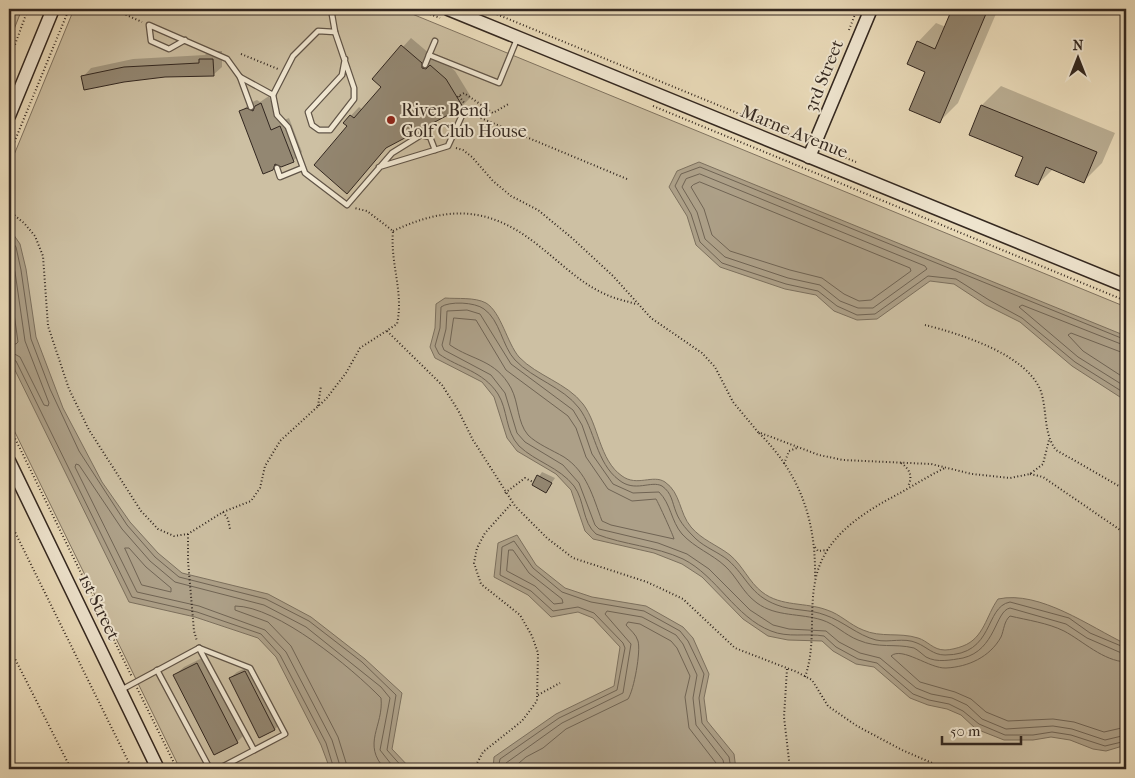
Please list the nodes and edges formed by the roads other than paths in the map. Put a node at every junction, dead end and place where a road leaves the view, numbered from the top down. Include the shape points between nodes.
1 (53, 9) edge
2 (332, 9) edge
3 (871, 9) edge
4 (446, 14) edge
5 (335, 32) junction
6 (518, 37) junction
7 (185, 40) junction
8 (435, 41) dead end
9 (429, 55) junction
10 (345, 59) junction
11 (425, 65) dead end
12 (240, 77) junction
13 (273, 95) junction
14 (251, 107) dead end
15 (464, 111) road end
16 (9, 116) edge
17 (435, 150) junction
18 (809, 157) junction
19 (379, 167) junction
20 (277, 168) dead end
21 (302, 168) junction
22 (1126, 286) edge
23 (9, 461) edge
24 (199, 648) junction
25 (157, 670) junction
26 (120, 690) junction
27 (254, 750) junction
28 (158, 769) edge
29 (210, 769) edge
30 (218, 769) edge

1 - 16 street
2 - 5 lane
3 - 18 street, 3rd Street
4 - 6 street, Marne Avenue
5 - 10 lane
5 - 13 lane via 318,31 294,56
6 - 9 lane via 499,83
6 - 18 street, Marne Avenue
7 - 7 lane via 169,49 151,41 149,25
7 - 12 lane via 227,59
8 - 9 lane
9 - 11 lane
10 - 10 lane via 342,75 308,112 312,125 319,130 330,130 354,99
12 - 13 lane
12 - 14 lane
13 - 21 lane via 277,115 288,127
15 - 17 lane via 448,146
17 - 19 lane
17 - 19 lane via 430,137 421,135 392,153
18 - 22 street, Marne Avenue
19 - 21 lane via 347,205
20 - 21 lane via 280,177
23 - 26 street, 1st Street
24 - 25 lane
24 - 27 lane
24 - 27 lane via 250,668 285,734
25 - 26 lane
25 - 29 lane
26 - 28 street, 1st Street
27 - 30 lane

